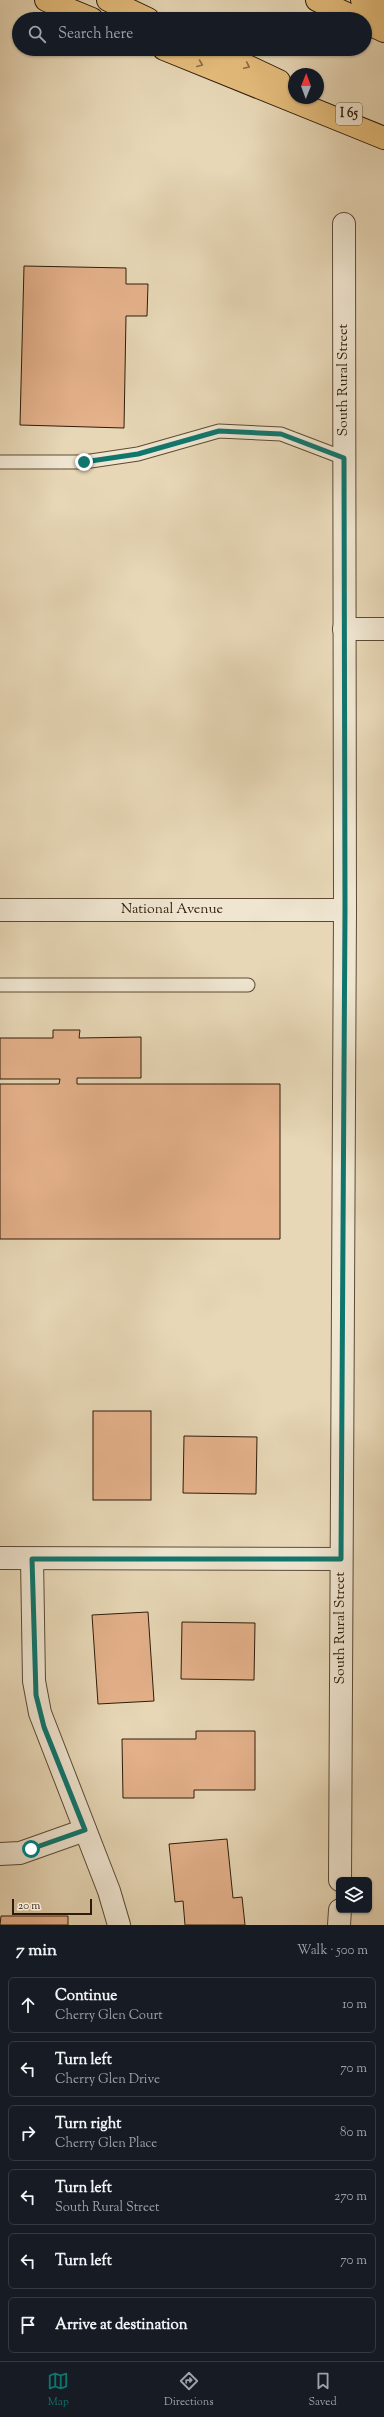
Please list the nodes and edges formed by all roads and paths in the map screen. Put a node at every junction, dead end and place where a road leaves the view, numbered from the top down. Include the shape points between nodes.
1 (46, 0) edge
2 (108, 0) edge
3 (317, 0) edge
4 (362, 0) edge
5 (75, 12) edge
6 (133, 12) edge
7 (343, 12) edge
8 (384, 12) edge
9 (372, 25) edge
10 (384, 31) edge
11 (181, 56) edge
12 (227, 56) edge
13 (288, 85) edge
14 (324, 102) edge
15 (384, 131) edge
16 (384, 138) edge
17 (344, 224) dead end
18 (344, 458) junction
19 (0, 462) edge
20 (344, 629) junction
21 (384, 629) edge
22 (0, 910) edge
23 (345, 910) junction
24 (0, 985) edge
25 (248, 985) dead end
26 (0, 1558) edge
27 (32, 1559) junction
28 (341, 1559) junction
29 (85, 1830) junction
30 (0, 1854) edge
31 (340, 1877) edge
32 (340, 1913) edge
33 (119, 1925) edge
34 (339, 1925) edge

1 - 5 highway
2 - 6 highway
3 - 7 highway
4 - 8 highway
9 - 10 highway
11 -> 16 highway
12 -> 13 highway
14 - 15 highway, I 65
17 - 18 street, South Rural Street
18 - 19 lane via 281,434 219,431 138,454 84,462
18 - 20 street, South Rural Street
20 - 21 street
20 - 23 street, South Rural Street
22 - 23 street, National Avenue
23 - 28 street, South Rural Street
24 - 25 lane
26 - 27 street
27 - 28 street
27 - 29 street via 36,1695 44,1727
28 - 31 street, South Rural Street
29 - 30 street via 20,1853
29 - 33 street via 109,1891
32 - 34 street

